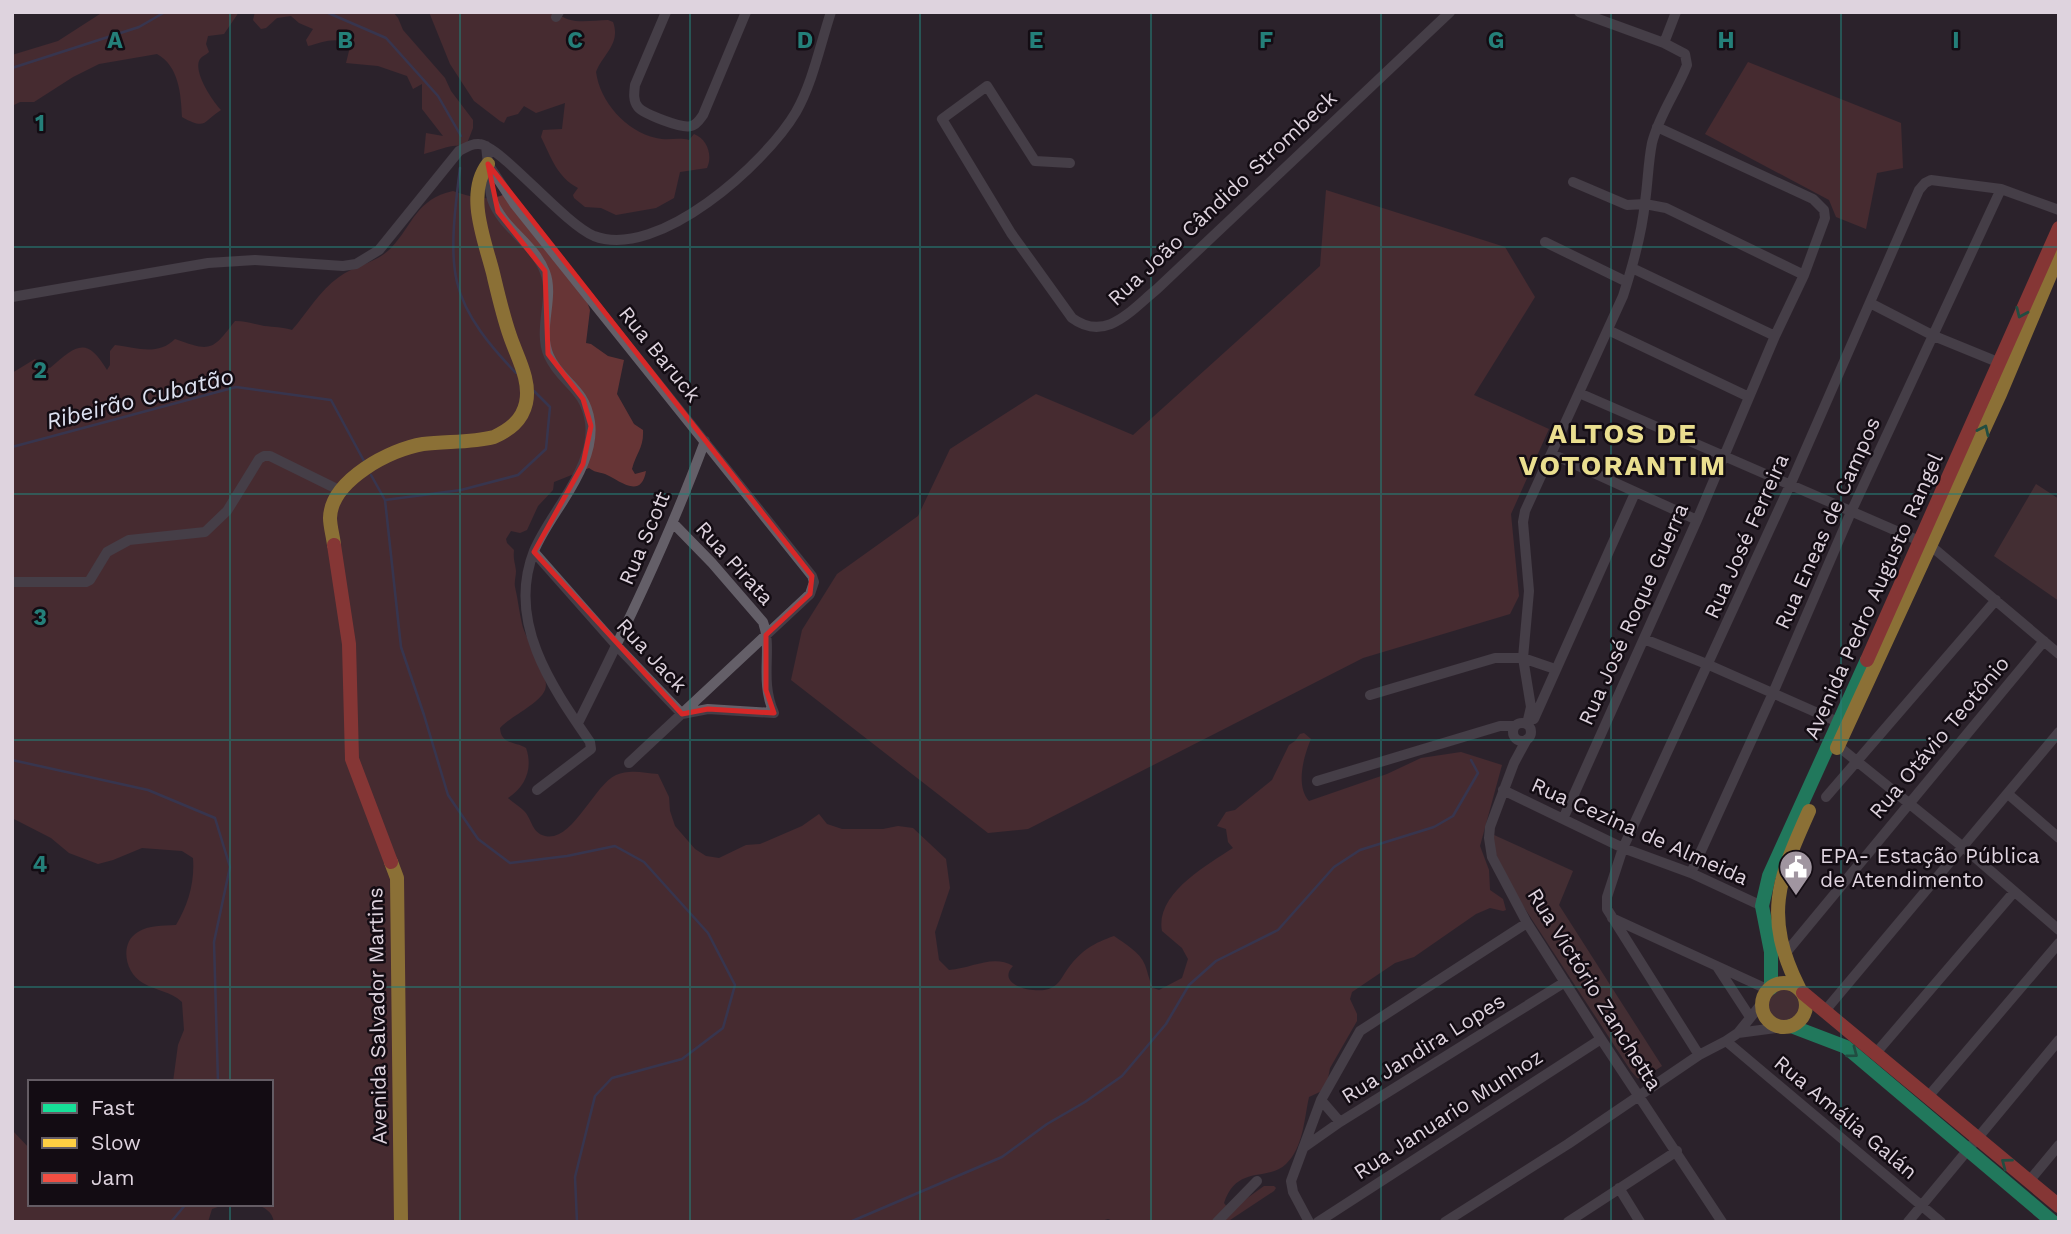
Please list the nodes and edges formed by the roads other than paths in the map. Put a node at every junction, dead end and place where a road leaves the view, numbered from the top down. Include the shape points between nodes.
1 (666, 12) edge
2 (746, 12) edge
3 (831, 12) edge
4 (1450, 12) edge
5 (1578, 12) edge
6 (1676, 12) edge
7 (1664, 43) junction
8 (1657, 127) junction
9 (486, 146) junction
10 (1070, 163) dead end
11 (488, 164) junction
12 (1573, 182) dead end
13 (2001, 189) junction
14 (1645, 204) junction
15 (2059, 210) edge
16 (2059, 228) edge
17 (1545, 242) dead end
18 (2059, 254) edge
19 (1632, 268) junction
20 (1804, 275) junction
21 (1627, 282) junction
22 (2053, 283) edge
23 (12, 297) edge
24 (1871, 303) junction
25 (1608, 330) junction
26 (1775, 335) junction
27 (1934, 336) junction
28 (2006, 365) junction
29 (1578, 393) junction
30 (1749, 397) junction
31 (705, 441) junction
32 (1552, 454) junction
33 (1723, 456) junction
34 (1791, 484) junction
35 (339, 489) junction
36 (1635, 493) junction
37 (1852, 512) junction
38 (1697, 520) junction
39 (673, 523) junction
40 (1926, 544) junction
41 (534, 552) junction
42 (12, 582) edge
43 (1996, 600) junction
44 (766, 635) junction
45 (1644, 639) junction
46 (2044, 641) junction
47 (617, 646) junction
48 (2059, 654) edge
49 (1523, 657) junction
50 (1709, 665) junction
51 (1555, 669) junction
52 (1773, 693) junction
53 (1370, 695) dead end
54 (774, 713) joint
55 (681, 714) junction
56 (1838, 722) junction
57 (578, 723) junction
58 (1521, 730) junction
59 (2057, 739) edge
60 (1838, 746) junction
61 (1856, 762) junction
62 (629, 763) dead end
63 (1317, 781) dead end
64 (537, 790) dead end
65 (1503, 790) junction
66 (2008, 794) junction
67 (1826, 797) dead end
68 (1909, 804) junction
69 (1563, 819) junction
70 (2059, 838) edge
71 (1963, 847) junction
72 (1623, 848) junction
73 (1691, 873) junction
74 (2014, 892) junction
75 (1762, 906) junction
76 (1611, 918) junction
77 (1527, 923) junction
78 (2059, 930) edge
79 (2059, 943) edge
80 (1784, 956) junction
81 (1717, 968) junction
82 (1565, 982) junction
83 (1801, 991) junction
84 (1767, 993) junction
85 (1824, 1012) junction
86 (1750, 1017) junction
87 (1787, 1027) junction
88 (1738, 1032) junction
89 (1601, 1039) junction
90 (2059, 1040) edge
91 (1726, 1041) junction
92 (1876, 1053) junction
93 (1699, 1055) junction
94 (1639, 1095) junction
95 (1927, 1098) junction
96 (1321, 1100) junction
97 (1340, 1122) junction
98 (1971, 1145) junction
99 (2059, 1145) edge
100 (1302, 1149) junction
101 (1677, 1151) junction
102 (2030, 1180) junction
103 (1257, 1181) dead end
104 (1619, 1188) junction
105 (1921, 1205) junction
106 (2059, 1206) edge
107 (401, 1222) edge
108 (1217, 1222) edge
109 (1309, 1222) edge
110 (1318, 1222) edge
111 (1446, 1222) edge
112 (1568, 1222) edge
113 (1640, 1222) edge
114 (1722, 1222) edge
115 (1908, 1222) edge
116 (1941, 1222) edge
117 (2053, 1222) edge

1 - 2 street via 635,85 635,103 641,110 690,127 703,115
3 - 9 street via 808,87 781,134 720,195 679,222 617,240 594,236 572,223
4 - 10 street, Rua João Cândido Strombeck via 1157,289 1117,322 1100,328 1084,327 1072,318 1011,233 942,119 987,86 1035,161
5 - 7 street
6 - 7 street
7 - 8 street, Rua Victório Zanchetta via 1687,59
8 - 14 street, Rua Victório Zanchetta
8 - 20 street, Rua José Roque Guerra via 1820,204 1825,218
9 - 11 street, Rua Baruck
9 - 23 street via 469,145 459,151 379,250 356,264 208,263
11 - 31 street, Rua Baruck via 515,205
11 - 35 street via 479,181 481,225 528,393 522,415 513,428 491,439 401,450
11 - 41 street via 498,212 545,271 548,354 583,399 591,426 583,464
12 - 14 street via 1627,205
13 - 15 street
13 - 24 street, Rua José Ferreira via 1938,180 1925,183
13 - 27 street, Rua Eneas de Campos
14 - 19 street, Rua Victório Zanchetta
14 - 20 street via 1665,208
16 -> 28 street, Avenida Pedro Augusto Rangel
17 - 21 street
18 - 22 street, Avenida Pedro Augusto Rangel
19 - 21 street, Rua Victório Zanchetta
19 - 26 street
20 - 26 street, Rua José Roque Guerra
21 - 25 street, Rua Victório Zanchetta
22 - 28 street, Avenida Pedro Augusto Rangel
24 - 27 street
24 - 34 street, Rua José Ferreira
25 - 29 street, Rua Victório Zanchetta
25 - 30 street
26 - 30 street, Rua José Roque Guerra
27 - 28 street
27 - 37 street, Rua Eneas de Campos
28 - 40 street, Avenida Pedro Augusto Rangel
29 - 32 street, Rua Victório Zanchetta
29 - 33 street
30 - 33 street, Rua José Roque Guerra
31 - 39 street, Rua Scott
31 - 44 street, Rua Baruck via 814,582 810,594
32 - 36 street
32 - 49 street, Rua Victório Zanchetta via 1522,522 1529,574
33 - 34 street
33 - 38 street, Rua José Roque Guerra
34 - 37 street
34 - 50 street, Rua José Ferreira
35 - 42 street via 264,456 227,511 205,532 129,540 107,552 86,582
35 - 107 street, Avenida Salvador Martins via 330,517 349,644 352,759 397,878
36 - 38 street
36 - 51 street
37 - 40 street
37 - 52 street, Rua Eneas de Campos
38 - 45 street, Rua José Roque Guerra
39 - 44 street, Rua Pirata via 756,613
39 - 47 street, Rua Scott
40 - 43 street
40 - 56 street, Avenida Pedro Augusto Rangel
40 - 60 street, Avenida Pedro Augusto Rangel
41 - 47 street, Rua Jack
41 - 57 street via 527,597 531,637
43 - 46 street
43 - 61 street
44 - 54 street, Rua Pirata via 766,690
44 - 55 street
45 - 50 street
45 - 69 street, Rua José Roque Guerra
46 - 48 street
46 - 68 street, Rua Otávio Teotônio
47 - 55 street, Rua Jack
47 - 57 street, Rua Scott
49 - 51 street
49 - 53 street via 1494,658
49 - 58 street, Rua Victório Zanchetta via 1531,707
50 - 52 street
50 - 72 street, Rua José Ferreira
51 - 58 street
52 - 56 street
52 - 73 street, Rua Eneas de Campos
54 - 55 street, Rua Jack via 708,709
55 - 62 street
56 - 75 street, Avenida Pedro Augusto Rangel via 1779,851
57 - 64 street via 592,746 589,753
58 - 63 street via 1492,730
58 - 65 street, Rua Victório Zanchetta
59 - 66 street
60 - 61 street
60 - 80 street, Avenida Pedro Augusto Rangel via 1778,887 1778,936
61 - 67 street
61 - 68 street
65 - 69 street, Rua Cezina de Almeida
65 - 77 street, Rua Victório Zanchetta via 1490,827 1490,848
66 - 70 street
66 - 71 street
68 - 71 street
68 - 80 street, Rua Otávio Teotônio
69 - 72 street, Rua Cezina de Almeida
71 - 74 street
71 - 85 street
72 - 73 street, Rua Cezina de Almeida
72 - 76 street, Rua José Ferreira via 1605,903
73 - 75 street, Rua Cezina de Almeida
74 - 78 street
74 - 92 street
75 - 84 street, Avenida Pedro Augusto Rangel via 1771,952
76 - 81 street
76 - 93 street
77 - 82 street, Rua Victório Zanchetta
77 - 96 street via 1360,1031
79 - 95 street
80 - 83 street, Avenida Pedro Augusto Rangel
81 - 84 street
81 - 86 street
82 - 89 street, Rua Victório Zanchetta
82 - 97 street, Rua Jandira Lopes
83 - 84 street via 1782,983
83 - 85 street, Avenida Pedro Augusto Rangel
83 - 87 street via 1805,1013
84 - 86 street
84 - 87 street via 1765,1016 1776,1026
85 - 92 street, Avenida Pedro Augusto Rangel
86 - 88 street
87 - 88 street
87 -> 98 street, Avenida Pedro Augusto Rangel via 1846,1047
88 - 91 street
89 - 94 street, Rua Victório Zanchetta
89 - 110 street, Rua Januario Munhoz
90 - 98 street
91 - 93 street
91 - 105 street, Rua Amália Galán
92 - 95 street, Avenida Pedro Augusto Rangel
93 - 94 street
94 - 101 street, Rua Victório Zanchetta
94 - 111 street
95 - 98 street, Avenida Pedro Augusto Rangel
96 - 97 street
96 - 100 street
97 - 100 street, Rua Jandira Lopes
102 -> 98 street, Avenida Pedro Augusto Rangel
98 - 105 street
98 - 117 street, Avenida Pedro Augusto Rangel
99 - 102 street
100 - 109 street via 1291,1181
101 - 104 street
101 - 114 street, Rua Victório Zanchetta
102 - 106 street, Avenida Pedro Augusto Rangel
103 - 108 street
104 - 112 street
104 - 113 street
105 - 115 street
105 - 116 street, Rua Amália Galán

